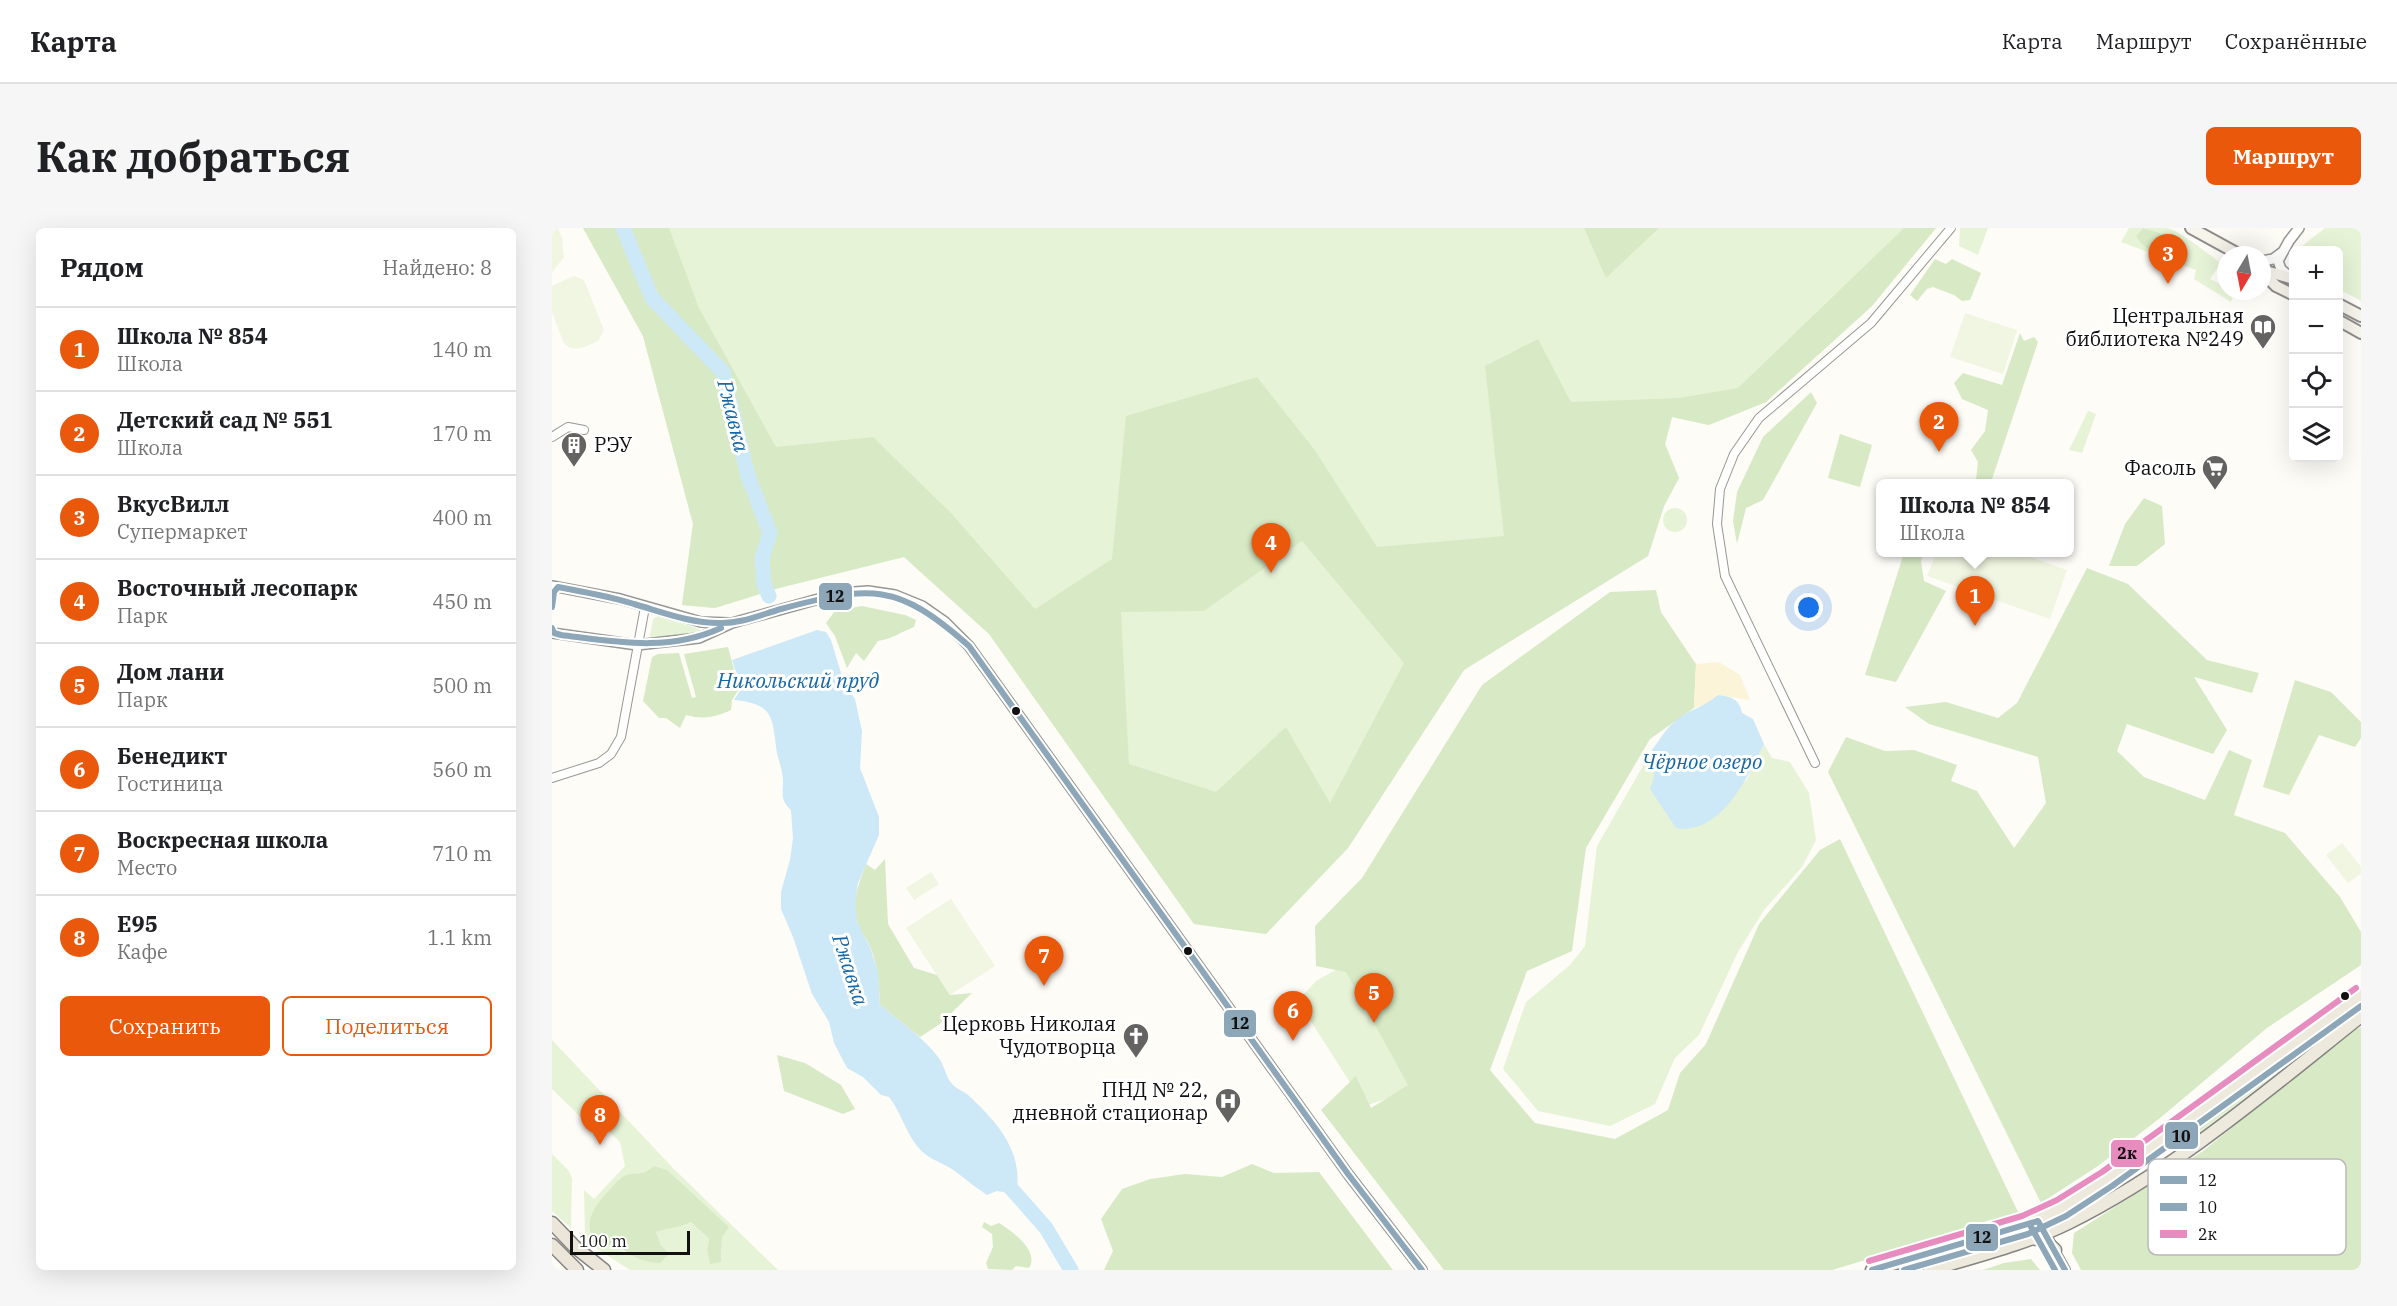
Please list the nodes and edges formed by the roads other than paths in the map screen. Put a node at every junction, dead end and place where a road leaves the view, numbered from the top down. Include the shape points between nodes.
1 (1951, 228) edge
2 (2191, 228) edge
3 (2299, 228) edge
4 (2224, 246) edge
5 (2282, 253) junction
6 (2271, 261) edge
7 (2271, 269) edge
8 (2289, 276) edge
9 (2289, 277) edge
10 (2271, 278) edge
11 (2289, 292) edge
12 (2343, 307) edge
13 (2361, 316) edge
14 (2343, 323) edge
15 (2361, 333) edge
16 (584, 430) dead end
17 (552, 437) edge
18 (552, 586) edge
19 (645, 607) junction
20 (732, 623) junction
21 (552, 633) edge
22 (638, 645) junction
23 (1815, 763) dead end
24 (552, 778) edge
25 (2361, 995) edge
26 (2361, 1016) edge
27 (2177, 1130) junction
28 (2192, 1148) junction
29 (2175, 1159) edge
30 (2118, 1171) junction
31 (2148, 1177) edge
32 (2127, 1191) junction
33 (2038, 1221) junction
34 (552, 1223) edge
35 (2063, 1225) junction
36 (2046, 1232) junction
37 (1981, 1238) junction
38 (2030, 1238) junction
39 (552, 1245) edge
40 (2055, 1250) junction
41 (1986, 1252) junction
42 (577, 1270) edge
43 (604, 1270) edge
44 (1422, 1270) edge
45 (1872, 1270) edge
46 (1930, 1270) edge
47 (2065, 1270) edge

1 - 23 street via 1871,324 1759,418 1734,454 1720,489 1717,524 1725,576
2 - 4 main road
3 - 5 street
5 - 6 street
5 - 8 street via 2278,266
7 - 9 main road
10 - 11 main road
12 - 13 main road
14 - 15 main road
16 - 17 street via 568,427
18 - 19 street
19 - 20 street via 701,622
19 - 22 street
20 - 22 street via 699,639
20 - 44 street via 840,593 868,591 895,595 922,606 945,622 969,646 1348,1174
21 - 22 street
22 - 24 street via 621,737 611,754 599,763
25 - 27 main road
26 - 28 main road
27 - 28 main road via 2180,1141
27 - 30 main road
28 - 29 main road
30 - 32 main road via 2127,1179
30 - 33 main road
31 - 32 main road
32 - 35 main road
33 - 36 street
33 - 37 main road
34 - 43 highway
35 - 36 main road
35 - 40 street via 2055,1236
36 - 38 main road
36 - 40 street
37 - 41 main road
37 - 45 main road
38 - 40 main road via 2044,1240
38 - 41 main road
39 - 42 highway
40 - 47 street
41 - 46 main road

